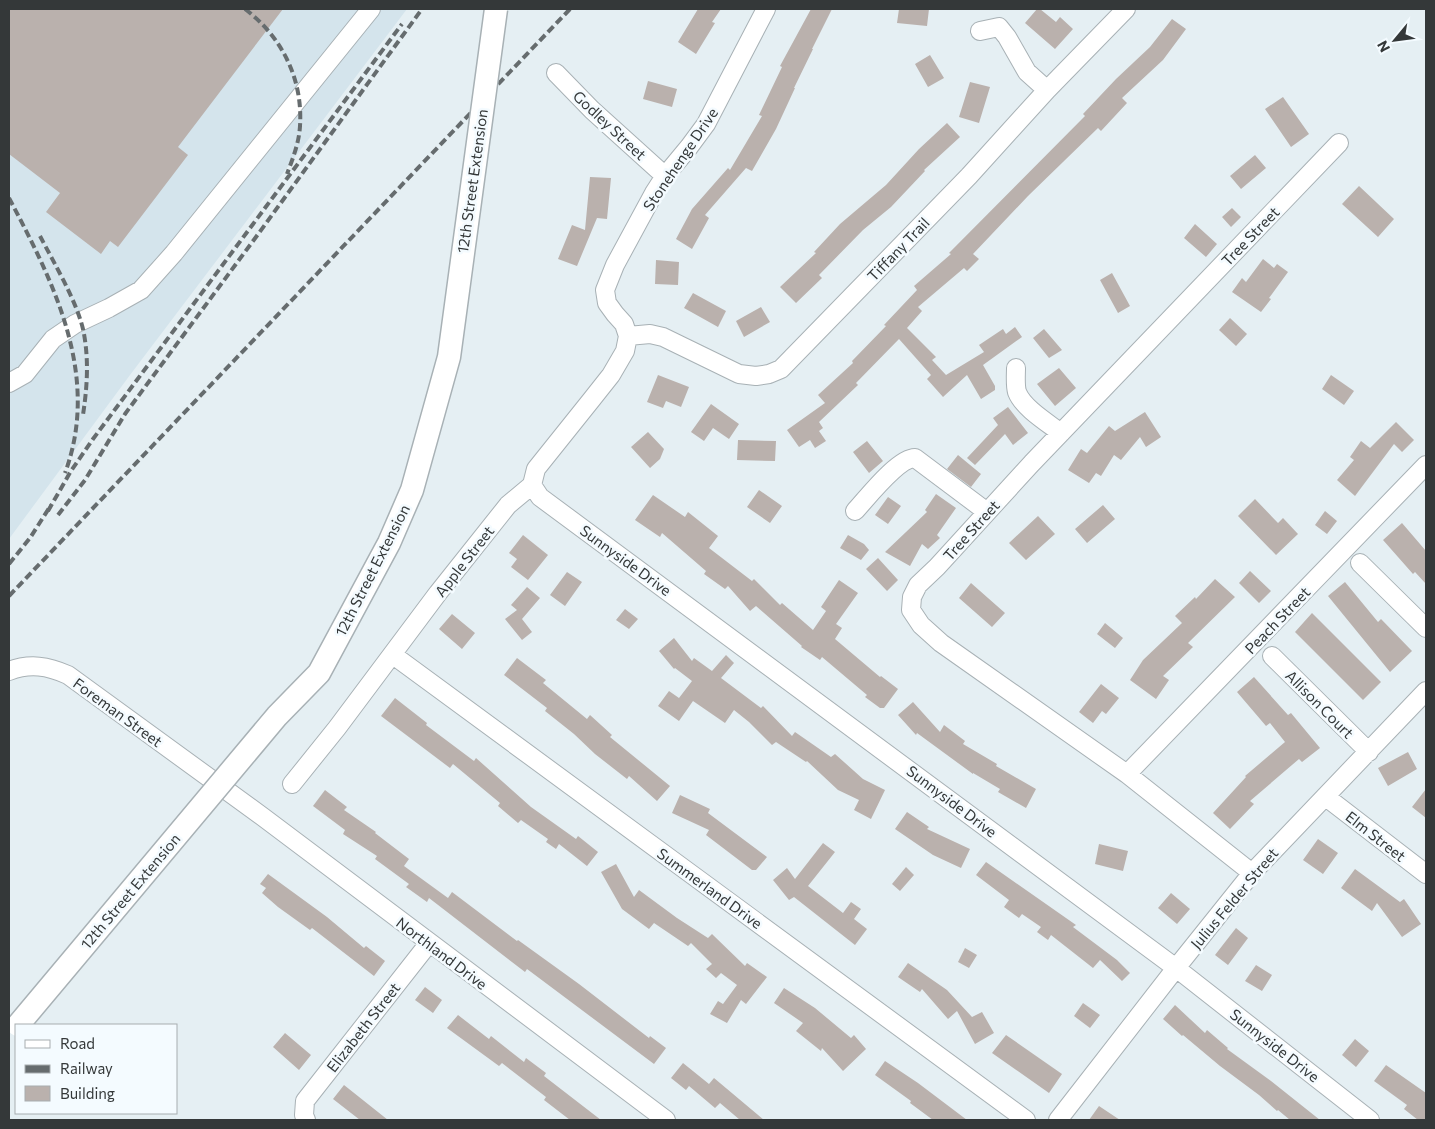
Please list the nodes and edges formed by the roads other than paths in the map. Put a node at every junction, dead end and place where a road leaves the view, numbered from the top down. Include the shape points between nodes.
1 (371, 9) edge
2 (496, 9) edge
3 (766, 9) edge
4 (1126, 9) edge
5 (980, 31) dead end
6 (556, 73) dead end
7 (1047, 90) junction
8 (1339, 142) dead end
9 (665, 176) junction
10 (628, 336) junction
11 (1016, 368) dead end
12 (9, 383) edge
13 (1061, 434) junction
14 (1426, 465) edge
15 (532, 485) junction
16 (855, 511) dead end
17 (987, 512) junction
18 (1360, 564) dead end
19 (1426, 628) edge
20 (393, 655) junction
21 (1272, 656) dead end
22 (9, 671) edge
23 (1426, 691) edge
24 (1369, 752) junction
25 (1127, 774) junction
26 (292, 784) dead end
27 (218, 785) junction
28 (1326, 796) junction
29 (1252, 873) junction
30 (1426, 874) edge
31 (429, 943) junction
32 (1176, 968) junction
33 (19, 1024) edge
34 (305, 1117) edge
35 (666, 1120) edge
36 (1026, 1120) edge
37 (1058, 1120) edge
38 (1370, 1120) edge

1 - 12 street via 141,290 74,324 53,339 25,374
2 - 27 main road, 12th Street Extension, bridge via 449,357 412,490 389,543 319,673
3 - 9 street, Stonehenge Drive via 706,124
4 - 7 street, Tiffany Trail
5 - 7 street via 999,27 1027,72
6 - 9 street, Godley Street
7 - 10 street, Tiffany Trail via 969,176 781,369 756,376 739,374 663,337 650,334
8 - 13 street, Tree Street
9 - 10 street, Stonehenge Drive via 620,253 605,290 608,303 624,324
10 - 15 street, Apple Street via 625,350 611,374 536,469
11 - 13 street via 1016,391 1022,401
13 - 17 street, Tree Street
14 - 25 street, Peach Street
15 - 20 street, Apple Street via 508,505
15 - 32 street, Sunnyside Drive via 540,497
16 - 17 street via 894,470 915,458
17 - 25 street, Tree Street via 918,585 912,597 911,610 921,625 941,642
18 - 19 street
20 - 26 street, Apple Street
20 - 36 street, Summerland Drive
21 - 24 street, Allison Court
22 - 27 street, Foreman Street via 22,666 44,666 68,675
23 - 24 street, Julius Felder Street
24 - 28 street, Julius Felder Street
25 - 29 street, Tree Street
27 - 31 street, Northland Drive
27 - 33 main road, 12th Street Extension, bridge
28 - 29 street, Julius Felder Street
28 - 30 street, Elm Street
29 - 32 street, Julius Felder Street
31 - 34 street, Elizabeth Street via 305,1101
31 - 35 street, Northland Drive
32 - 37 street, Julius Felder Street
32 - 38 street, Sunnyside Drive

